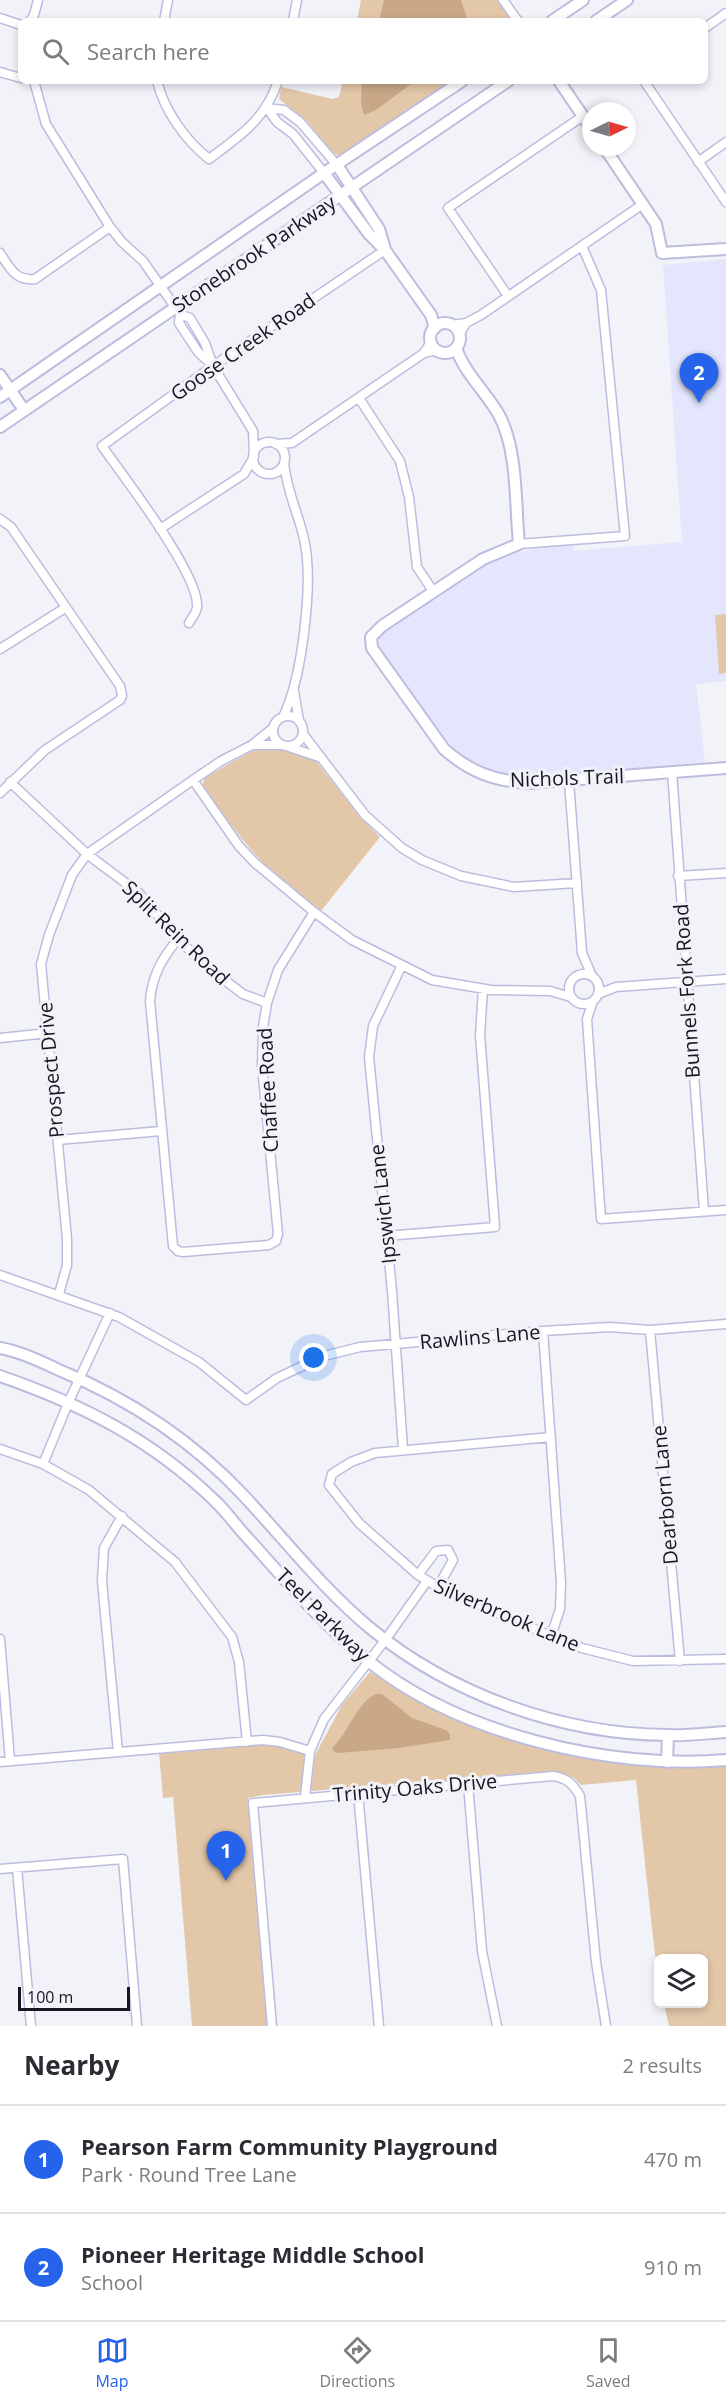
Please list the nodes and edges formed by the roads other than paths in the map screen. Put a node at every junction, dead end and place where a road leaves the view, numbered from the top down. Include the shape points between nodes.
1 (38, 0) edge
2 (168, 0) edge
3 (297, 0) edge
4 (503, 0) edge
5 (583, 0) edge
6 (627, 0) edge
7 (726, 13) edge
8 (0, 18) edge
9 (32, 18) edge
10 (165, 18) edge
11 (294, 18) edge
12 (516, 18) edge
13 (556, 18) edge
14 (600, 18) edge
15 (18, 24) edge
16 (708, 26) edge
17 (0, 72) edge
18 (18, 77) edge
19 (35, 84) edge
20 (158, 84) edge
21 (277, 84) edge
22 (458, 84) edge
23 (504, 84) edge
24 (561, 84) edge
25 (646, 84) edge
26 (267, 108) junction
27 (582, 115) edge
28 (582, 117) edge
29 (726, 142) edge
30 (610, 156) edge
31 (698, 162) junction
32 (337, 165) junction
33 (324, 173) junction
34 (351, 187) junction
35 (340, 195) junction
36 (726, 202) edge
37 (643, 204) junction
38 (110, 227) junction
39 (582, 246) junction
40 (726, 249) edge
41 (385, 250) junction
42 (0, 253) edge
43 (162, 287) junction
44 (508, 296) junction
45 (178, 311) junction
46 (466, 323) junction
47 (443, 325) junction
48 (459, 335) junction
49 (443, 348) junction
50 (213, 366) junction
51 (0, 375) edge
52 (10, 390) junction
53 (0, 397) edge
54 (359, 398) junction
55 (24, 410) junction
56 (1, 425) edge
57 (253, 431) junction
58 (292, 443) junction
59 (275, 444) junction
60 (254, 455) junction
61 (284, 462) junction
62 (264, 473) junction
63 (244, 474) junction
64 (286, 485) junction
65 (1, 519) edge
66 (160, 529) junction
67 (519, 544) junction
68 (433, 591) junction
69 (65, 608) junction
70 (189, 623) dead end
71 (0, 650) edge
72 (294, 691) junction
73 (283, 717) junction
74 (299, 721) junction
75 (273, 728) junction
76 (303, 734) junction
77 (252, 745) junction
78 (285, 746) junction
79 (320, 757) junction
80 (726, 768) edge
81 (672, 772) junction
82 (193, 780) junction
83 (568, 781) junction
84 (10, 782) junction
85 (0, 793) edge
86 (87, 854) junction
87 (726, 873) edge
88 (678, 876) junction
89 (577, 883) junction
90 (314, 912) junction
91 (178, 939) junction
92 (582, 953) junction
93 (402, 965) junction
94 (595, 978) junction
95 (572, 979) junction
96 (726, 979) edge
97 (687, 981) junction
98 (616, 987) junction
99 (483, 989) junction
100 (550, 991) junction
101 (596, 998) junction
102 (573, 999) junction
103 (267, 1003) junction
104 (587, 1019) junction
105 (48, 1033) junction
106 (0, 1038) edge
107 (161, 1131) junction
108 (58, 1140) junction
109 (726, 1210) edge
110 (704, 1211) junction
111 (386, 1236) junction
112 (0, 1275) edge
113 (59, 1294) junction
114 (110, 1313) junction
115 (726, 1324) edge
116 (650, 1330) junction
117 (543, 1331) junction
118 (396, 1344) junction
119 (0, 1348) edge
120 (0, 1376) edge
121 (80, 1379) junction
122 (69, 1401) junction
123 (551, 1437) junction
124 (403, 1449) junction
125 (1, 1452) edge
126 (43, 1464) junction
127 (122, 1516) junction
128 (418, 1575) junction
129 (427, 1581) junction
130 (438, 1587) junction
131 (551, 1636) junction
132 (0, 1639) edge
133 (386, 1639) junction
134 (726, 1659) edge
135 (367, 1661) junction
136 (680, 1661) junction
137 (726, 1732) edge
138 (668, 1735) junction
139 (247, 1742) junction
140 (310, 1751) junction
141 (118, 1752) junction
142 (726, 1760) edge
143 (0, 1761) edge
144 (10, 1761) junction
145 (667, 1762) junction
146 (468, 1784) junction
147 (358, 1792) junction
148 (305, 1797) junction
149 (17, 1868) junction
150 (0, 1869) edge
151 (31, 2026) edge
152 (137, 2026) edge
153 (272, 2026) edge
154 (380, 2026) edge
155 (497, 2026) edge
156 (606, 2026) edge

1 - 9 street
2 - 10 street
3 - 11 street
4 - 12 street
5 - 13 main road
6 - 14 main road
7 - 16 street
8 - 15 street
17 - 18 street
19 - 38 street via 46,124
20 - 26 street via 171,115 209,159 247,131
21 - 26 street
22 - 32 main road, Stonebrook Parkway
23 - 34 main road, Stonebrook Parkway
24 - 27 main road
25 - 31 street
26 - 32 street via 284,110 300,122
26 - 33 street
28 - 44 street via 448,208
29 - 31 street
30 - 37 main road
31 - 36 street
32 - 33 main road, Stonebrook Parkway
32 - 34 main road
33 - 35 main road
33 - 43 main road, Stonebrook Parkway
34 - 35 main road, Stonebrook Parkway
34 - 41 main road via 379,229
35 - 41 main road
35 - 45 main road, Stonebrook Parkway
37 - 39 street
37 - 40 main road via 656,224 662,253
38 - 42 street via 35,279 16,277
38 - 43 street
39 - 44 street
39 - 67 street via 601,290 625,536
41 - 47 main road via 430,315
41 - 50 street, Goose Creek Road
43 - 45 street
43 - 52 main road, Stonebrook Parkway
44 - 46 street
45 - 50 street via 189,318 206,343
45 - 55 main road, Stonebrook Parkway
46 - 47 street
46 - 48 street
47 - 48 main road
47 - 49 main road via 430,337
48 - 49 main road
49 - 54 street via 424,353
49 - 67 main road via 460,361 498,414 510,439
50 - 57 street
50 - 66 street, Goose Creek Road via 102,446
51 - 52 main road
52 - 53 main road, Stonebrook Parkway
52 - 55 main road
54 - 58 street
54 - 68 street via 400,461 409,497 417,567
55 - 56 main road, Stonebrook Parkway
57 - 59 street
57 - 60 street
58 - 59 street
58 - 61 street
59 - 60 street via 262,444
59 - 61 street via 283,451
60 - 62 street via 256,466
60 - 63 street
61 - 62 street via 277,472
61 - 64 street
62 - 63 street
62 - 64 street
63 - 66 street
64 - 72 street via 305,541 308,570
65 - 69 street via 11,527
66 - 70 street via 193,583 197,608
67 - 68 main road via 483,559
68 - 83 main road, Nichols Trail via 382,626 371,637 372,648 444,749 459,762 506,782
69 - 71 street
69 - 84 street via 120,686 122,696 45,750
72 - 73 street
72 - 74 street
73 - 74 street
73 - 75 street
74 - 76 street
75 - 77 street
75 - 78 street via 276,741
76 - 78 street via 298,743
76 - 79 street
77 - 78 street
77 - 82 street
78 - 79 street
79 - 89 street via 364,815 422,860 460,876 514,887
80 - 81 main road, Nichols Trail
81 - 83 main road, Nichols Trail
81 - 88 street, Bunnels Fork Road
82 - 86 street
82 - 90 street via 239,846
83 - 89 street
84 - 85 street
84 - 86 street, Split Rein Road
86 - 91 street, Split Rein Road via 140,893
86 - 105 street, Prospect Drive via 72,875 41,964
87 - 88 street
88 - 97 street, Bunnels Fork Road
89 - 92 street
90 - 93 street via 352,940
90 - 103 street, Chaffee Road via 285,957
91 - 103 street, Split Rein Road via 234,989
91 - 107 street via 156,971 150,1001
92 - 94 street
92 - 95 street
93 - 99 street via 432,980
93 - 111 street, Ipswich Lane via 375,1022 369,1047
94 - 95 street via 583,973
94 - 98 street
94 - 101 street
95 - 100 street
95 - 102 street via 569,986
96 - 97 street
97 - 98 street
97 - 110 street, Bunnels Fork Road
98 - 101 street
99 - 100 street
99 - 111 street via 480,1035 495,1227
100 - 102 street
101 - 102 street via 584,1004
101 - 104 street
102 - 104 street
103 - 107 street, Chaffee Road via 261,1052 278,1234 274,1243 176,1250 172,1243
104 - 110 street via 601,1219
105 - 106 street
105 - 108 street, Prospect Drive
107 - 108 street
108 - 113 street, Prospect Drive via 67,1256
109 - 110 street
111 - 118 street, Ipswich Lane
112 - 113 street
113 - 114 street
114 - 118 street, Rawlins Lane via 199,1362 246,1400 277,1378 324,1356
114 - 121 street
115 - 116 street, Rawlins Lane
116 - 117 street, Rawlins Lane via 610,1327
116 - 136 street, Dearborn Lane
117 - 118 street, Rawlins Lane
117 - 123 street
118 - 124 street, Ipswich Lane
119 - 121 main road, Teel Parkway
120 - 122 main road, Teel Parkway
121 - 122 street
121 - 133 main road, Teel Parkway via 126,1402 196,1450 243,1495 312,1573
122 - 126 street
122 - 135 main road, Teel Parkway via 154,1450 214,1500 312,1608
123 - 124 street
123 - 131 street via 561,1596
124 - 128 street, Silverbrook Lane via 363,1456 332,1474 329,1482 359,1523
125 - 126 street
126 - 127 street via 89,1490
127 - 139 street via 176,1562 232,1637 239,1662
127 - 141 street via 104,1548 102,1581
128 - 129 street, Silverbrook Lane
128 - 130 street via 436,1551 448,1550 453,1560
129 - 130 street, Silverbrook Lane
129 - 133 street
130 - 131 street, Silverbrook Lane
131 - 136 street, Silverbrook Lane via 627,1660
132 - 144 street
133 - 135 street
133 - 138 main road, Teel Parkway via 433,1671 509,1707 618,1731
134 - 136 street, Silverbrook Lane
135 - 140 street via 324,1719
135 - 145 main road, Teel Parkway via 440,1706 498,1730 562,1748 634,1761
137 - 138 main road, Teel Parkway
138 - 145 main road
139 - 140 street via 280,1742
139 - 141 street
140 - 148 street
141 - 144 street
142 - 145 main road, Teel Parkway
143 - 144 street
146 - 147 street, Trinity Oaks Drive
146 - 155 street via 482,1952
146 - 156 street, Trinity Oaks Drive via 553,1776 564,1778 580,1796
147 - 148 street, Trinity Oaks Drive
147 - 154 street
148 - 153 street, Trinity Oaks Drive via 253,1803
149 - 150 street
149 - 151 street
149 - 152 street via 123,1859

